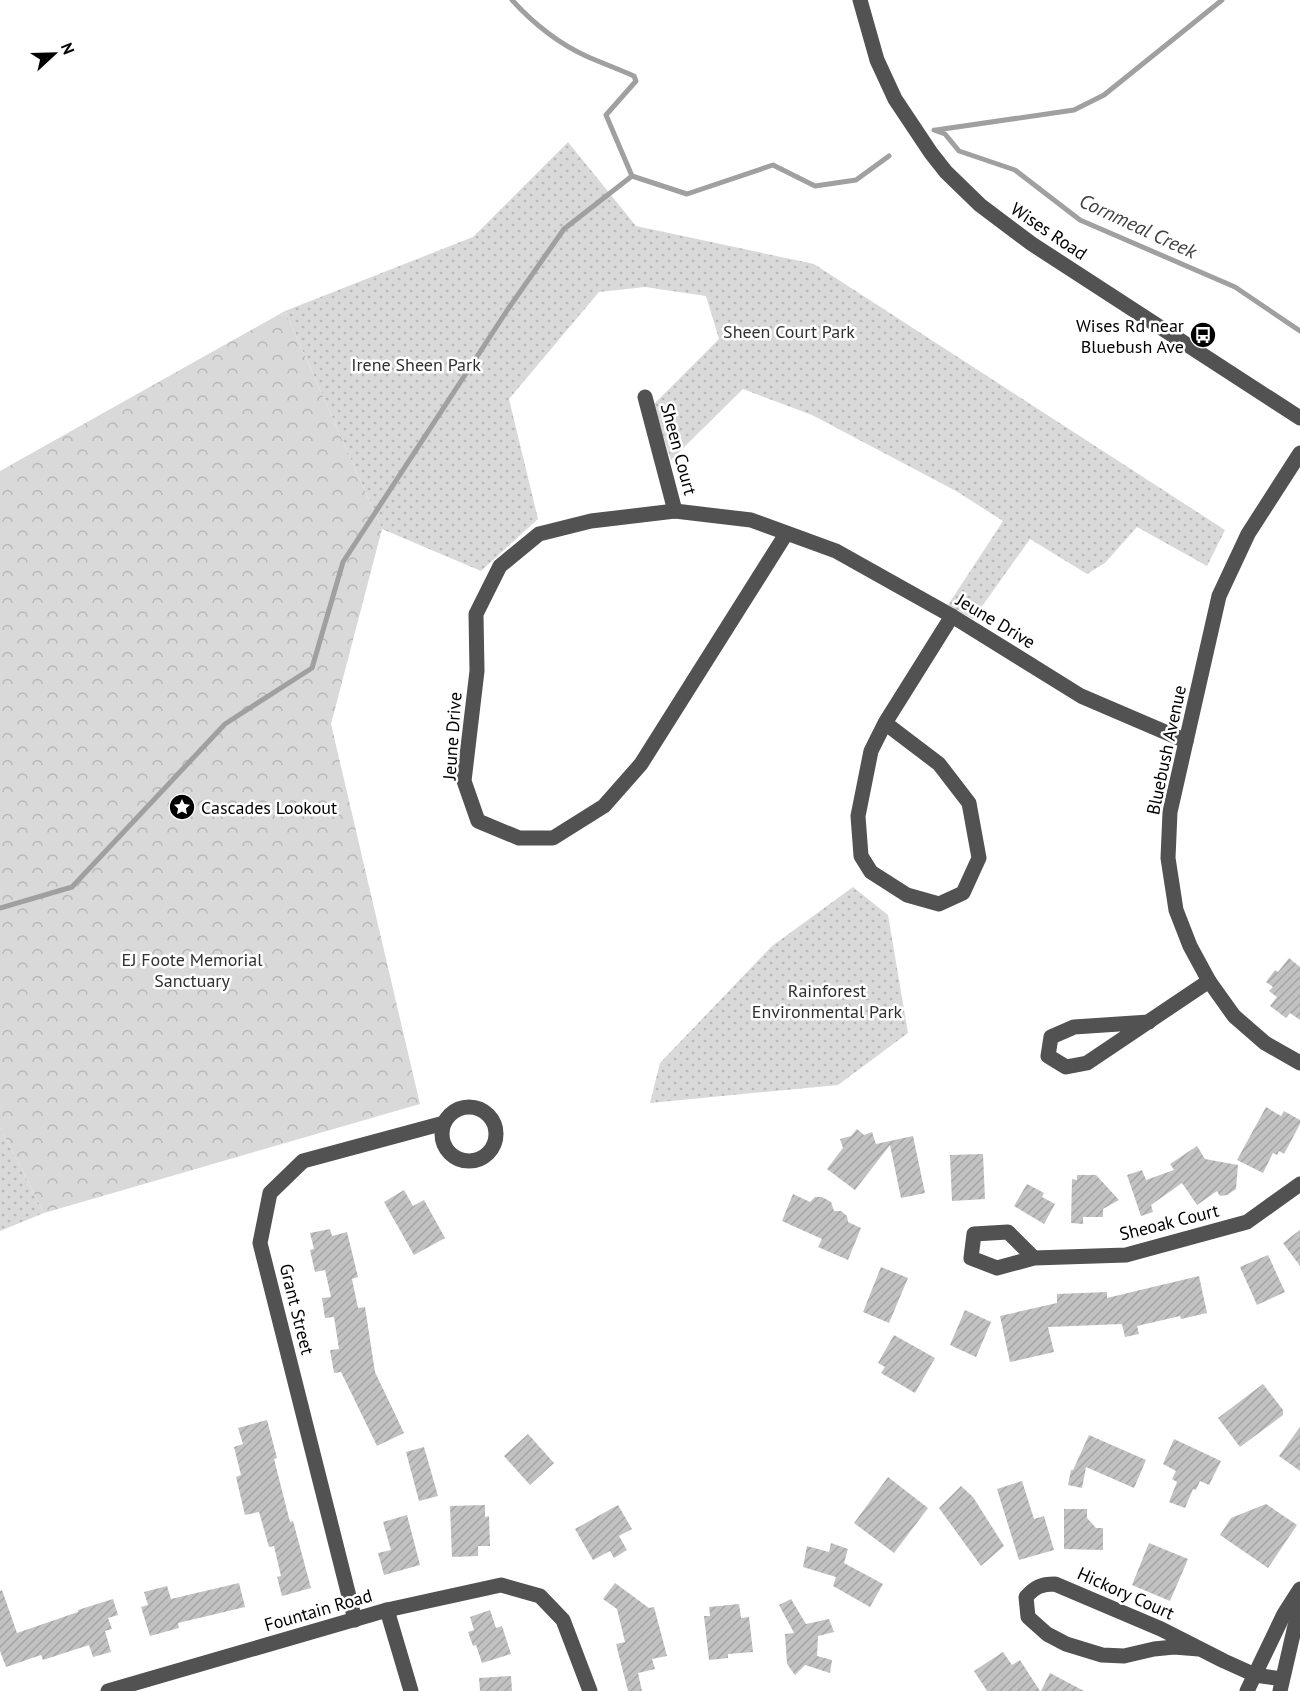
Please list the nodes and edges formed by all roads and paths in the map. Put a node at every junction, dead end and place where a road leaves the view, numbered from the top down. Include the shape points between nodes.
1 (860, 0) edge
2 (645, 397) dead end
3 (1300, 418) edge
4 (1300, 453) edge
5 (675, 511) junction
6 (786, 534) junction
7 (951, 616) junction
8 (885, 723) junction
9 (1186, 741) junction
10 (1209, 981) junction
11 (1149, 1022) junction
12 (1300, 1063) edge
13 (444, 1123) dead end
14 (1300, 1184) edge
15 (1034, 1258) dead end
16 (1300, 1589) edge
17 (1300, 1604) edge
18 (387, 1610) junction
19 (355, 1620) junction
20 (1199, 1649) junction
21 (1255, 1675) junction
22 (1281, 1685) edge
23 (108, 1691) edge
24 (411, 1691) edge
25 (590, 1691) edge
26 (1247, 1691) edge

1 - 3 street, Wises Road via 877,60 895,99 946,172 980,205 1032,244
2 - 5 street, Sheen Court
4 - 9 street, Bluebush Avenue via 1248,534 1219,596
5 - 6 street, Jeune Drive via 751,520
5 - 6 street, Jeune Drive via 591,521 539,534 500,566 476,614 477,671 464,781 478,821 519,838 553,838 604,806 641,764
6 - 7 street, Jeune Drive via 836,551
7 - 8 street
7 - 9 street, Jeune Drive via 1082,696
8 - 8 street via 939,764 969,803 979,858 963,893 939,904 907,895 871,872 861,856 858,816 871,751
9 - 10 street, Bluebush Avenue via 1170,812 1168,858 1176,910
10 - 11 street
10 - 12 street, Bluebush Avenue via 1234,1016 1265,1043
11 - 11 street via 1087,1063 1066,1067 1048,1056 1051,1036 1074,1027
13 - 19 street, Grant Street via 303,1161 270,1193 260,1243
14 - 15 street, Sheoak Court via 1246,1222 1126,1255
16 - 21 street
17 - 22 street
18 - 19 street, Fountain Road
18 - 24 street
18 - 25 street, Fountain Road via 501,1585 540,1596 563,1620
19 - 23 street, Fountain Road
20 - 20 street, Hickory Court via 1174,1647 1124,1656 1102,1655 1047,1634 1028,1617 1026,1597 1042,1584 1055,1584
20 - 21 street, Hickory Court
21 - 22 street, Hickory Court
21 - 26 street

